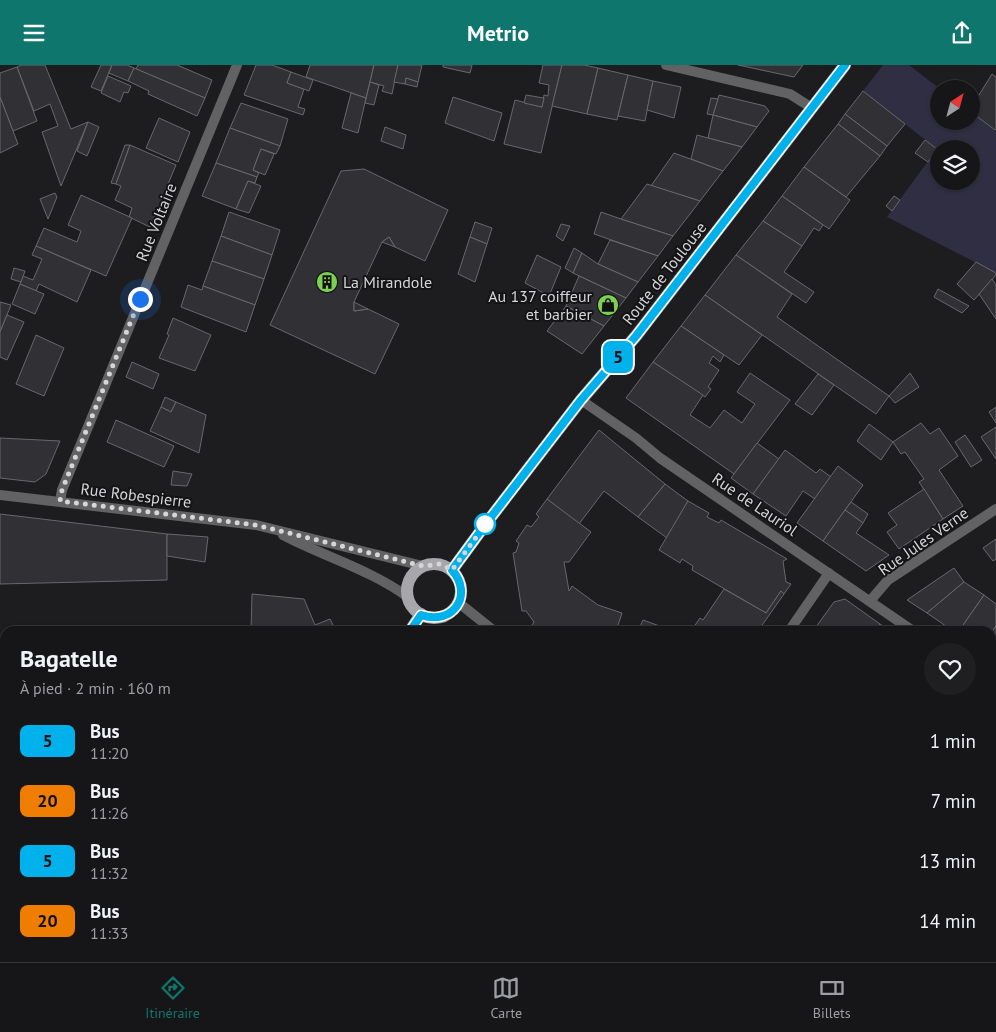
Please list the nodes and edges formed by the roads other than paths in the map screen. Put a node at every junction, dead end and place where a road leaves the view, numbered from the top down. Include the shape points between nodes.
1 (237, 65) edge
2 (666, 65) edge
3 (845, 65) edge
4 (812, 108) junction
5 (581, 400) junction
6 (0, 495) edge
7 (60, 501) junction
8 (996, 509) edge
9 (268, 528) junction
10 (423, 566) junction
11 (452, 570) junction
12 (829, 573) junction
13 (408, 597) junction
14 (870, 601) junction
15 (459, 603) junction
16 (421, 615) junction
17 (413, 626) edge
18 (488, 626) edge
19 (792, 626) edge
20 (907, 626) edge

1 - 7 street, Rue Voltaire
2 - 4 street via 790,94
3 - 4 main road, Route de Toulouse
4 - 5 main road, Route de Toulouse via 642,328
5 - 11 main road, Route de Toulouse
5 - 12 street, Rue de Lauriol
6 - 7 street, Rue Robespierre
7 - 9 street, Rue Robespierre
8 - 14 street, Rue Jules Verne via 888,580
9 - 10 street, Rue Robespierre
9 - 13 street, Rue Robespierre via 368,572
10 - 11 main road via 440,564
10 - 13 main road via 409,581
11 - 15 main road via 461,585
12 - 14 street, Rue de Lauriol
12 - 19 street
13 - 16 main road
14 - 20 street, Rue de Lauriol
15 - 16 main road via 442,617
15 - 18 street
16 - 17 main road

